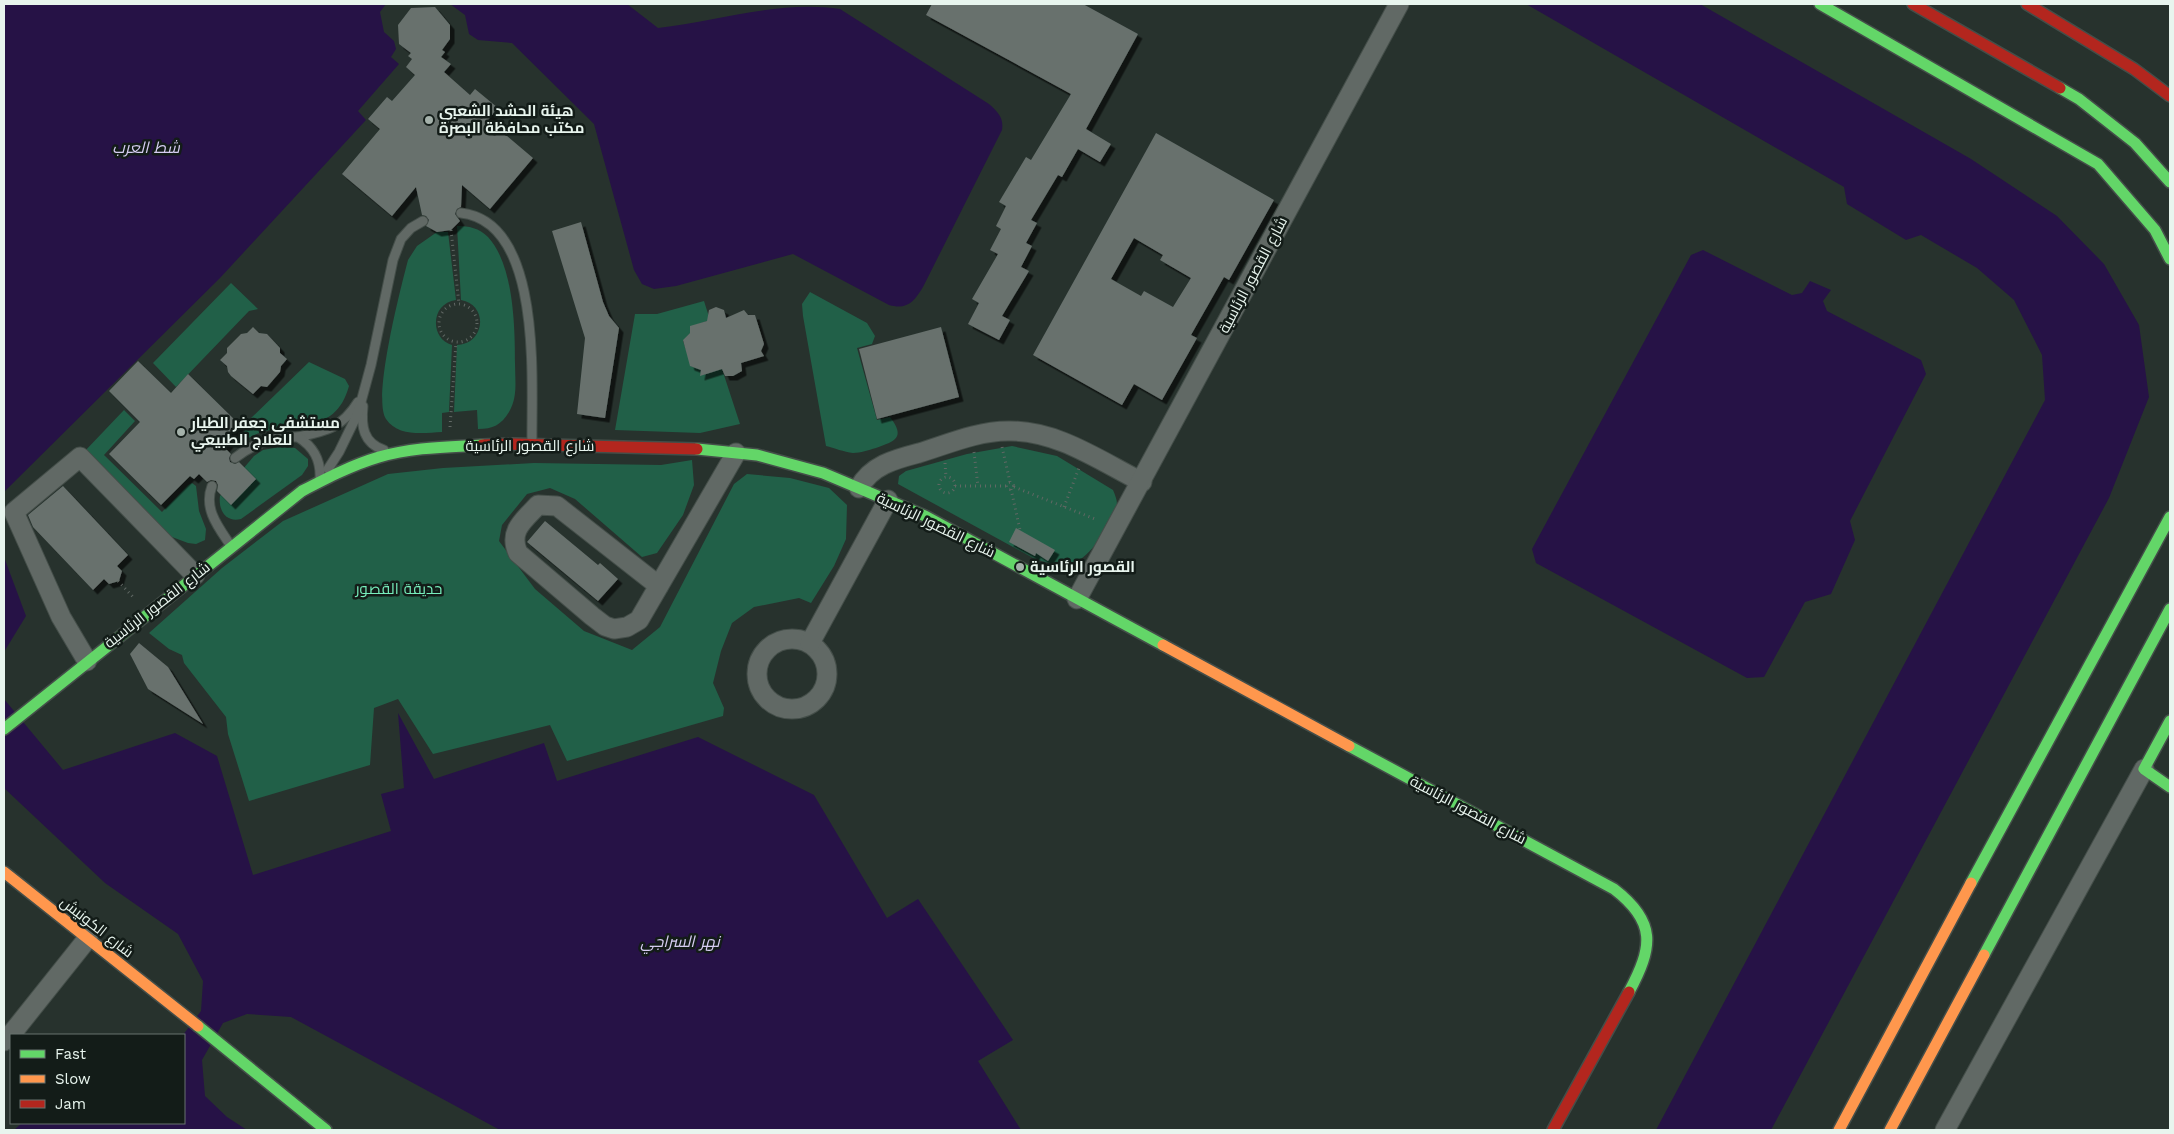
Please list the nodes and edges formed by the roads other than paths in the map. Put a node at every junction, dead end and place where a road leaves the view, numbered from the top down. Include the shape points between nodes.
1 (1399, 4) edge
2 (1820, 4) edge
3 (1913, 4) edge
4 (2029, 4) edge
5 (2170, 96) edge
6 (2170, 182) edge
7 (461, 213) dead end
8 (423, 221) dead end
9 (2170, 259) edge
10 (364, 390) junction
11 (298, 437) junction
12 (532, 445) junction
13 (736, 453) junction
14 (396, 454) junction
15 (235, 458) dead end
16 (320, 482) junction
17 (1142, 482) junction
18 (212, 486) dead end
19 (859, 488) junction
20 (888, 500) junction
21 (2170, 517) edge
22 (231, 547) junction
23 (195, 575) junction
24 (658, 586) junction
25 (1077, 599) junction
26 (2170, 609) edge
27 (810, 643) dead end
28 (87, 661) junction
29 (2170, 720) edge
30 (4, 728) edge
31 (2158, 744) junction
32 (2170, 753) edge
33 (2144, 769) junction
34 (2170, 787) edge
35 (4, 872) edge
36 (88, 938) junction
37 (11, 1034) edge
38 (326, 1130) edge
39 (1553, 1130) edge
40 (1840, 1130) edge
41 (1890, 1130) edge
42 (1945, 1130) edge

1 - 17 street, شارع القصور الرئاسية
2 - 9 street via 2098,164 2155,230
3 - 6 street via 2079,99 2135,143
4 - 5 street via 2134,69
7 - 12 lane via 471,214 488,223 501,236 512,256 526,299 532,352
8 - 10 lane via 401,239 393,260
10 - 11 lane via 353,410 340,424
10 - 14 lane via 363,430 368,441
10 - 16 lane via 358,413
11 - 15 lane via 255,444
11 - 16 lane via 314,450
12 - 13 street, شارع القصور الرئاسية via 683,448
12 - 14 street, شارع القصور الرئاسية via 428,448
13 - 19 street, شارع القصور الرئاسية via 757,455 823,473
13 - 24 street
14 - 16 street, شارع القصور الرئاسية via 380,457
16 - 22 street, شارع القصور الرئاسية via 302,491
17 - 19 street via 1055,438 1026,431 972,436 886,464 866,477
17 - 25 street, شارع القصور الرئاسية
18 - 22 lane via 211,512
19 - 20 street, شارع القصور الرئاسية
20 - 25 street, شارع القصور الرئاسية via 925,516
20 - 27 street
21 - 40 street
22 - 23 street, شارع القصور الرئاسية
23 - 28 street, شارع القصور الرئاسية
23 - 28 street via 80,457 14,512 61,617
24 - 24 street via 639,620 627,627 614,629 605,626 518,553 514,535 538,505 557,506
25 - 39 street, شارع القصور الرئاسية via 1614,889 1632,903 1645,922 1648,940 1642,968
26 - 41 street
28 - 30 street, شارع القصور الرئاسية
29 - 31 street
31 - 32 street
31 - 33 street
33 - 34 street
33 - 42 street
35 - 36 street, شارع الكونيش
36 - 37 street
36 - 38 street, شارع الكونيش

